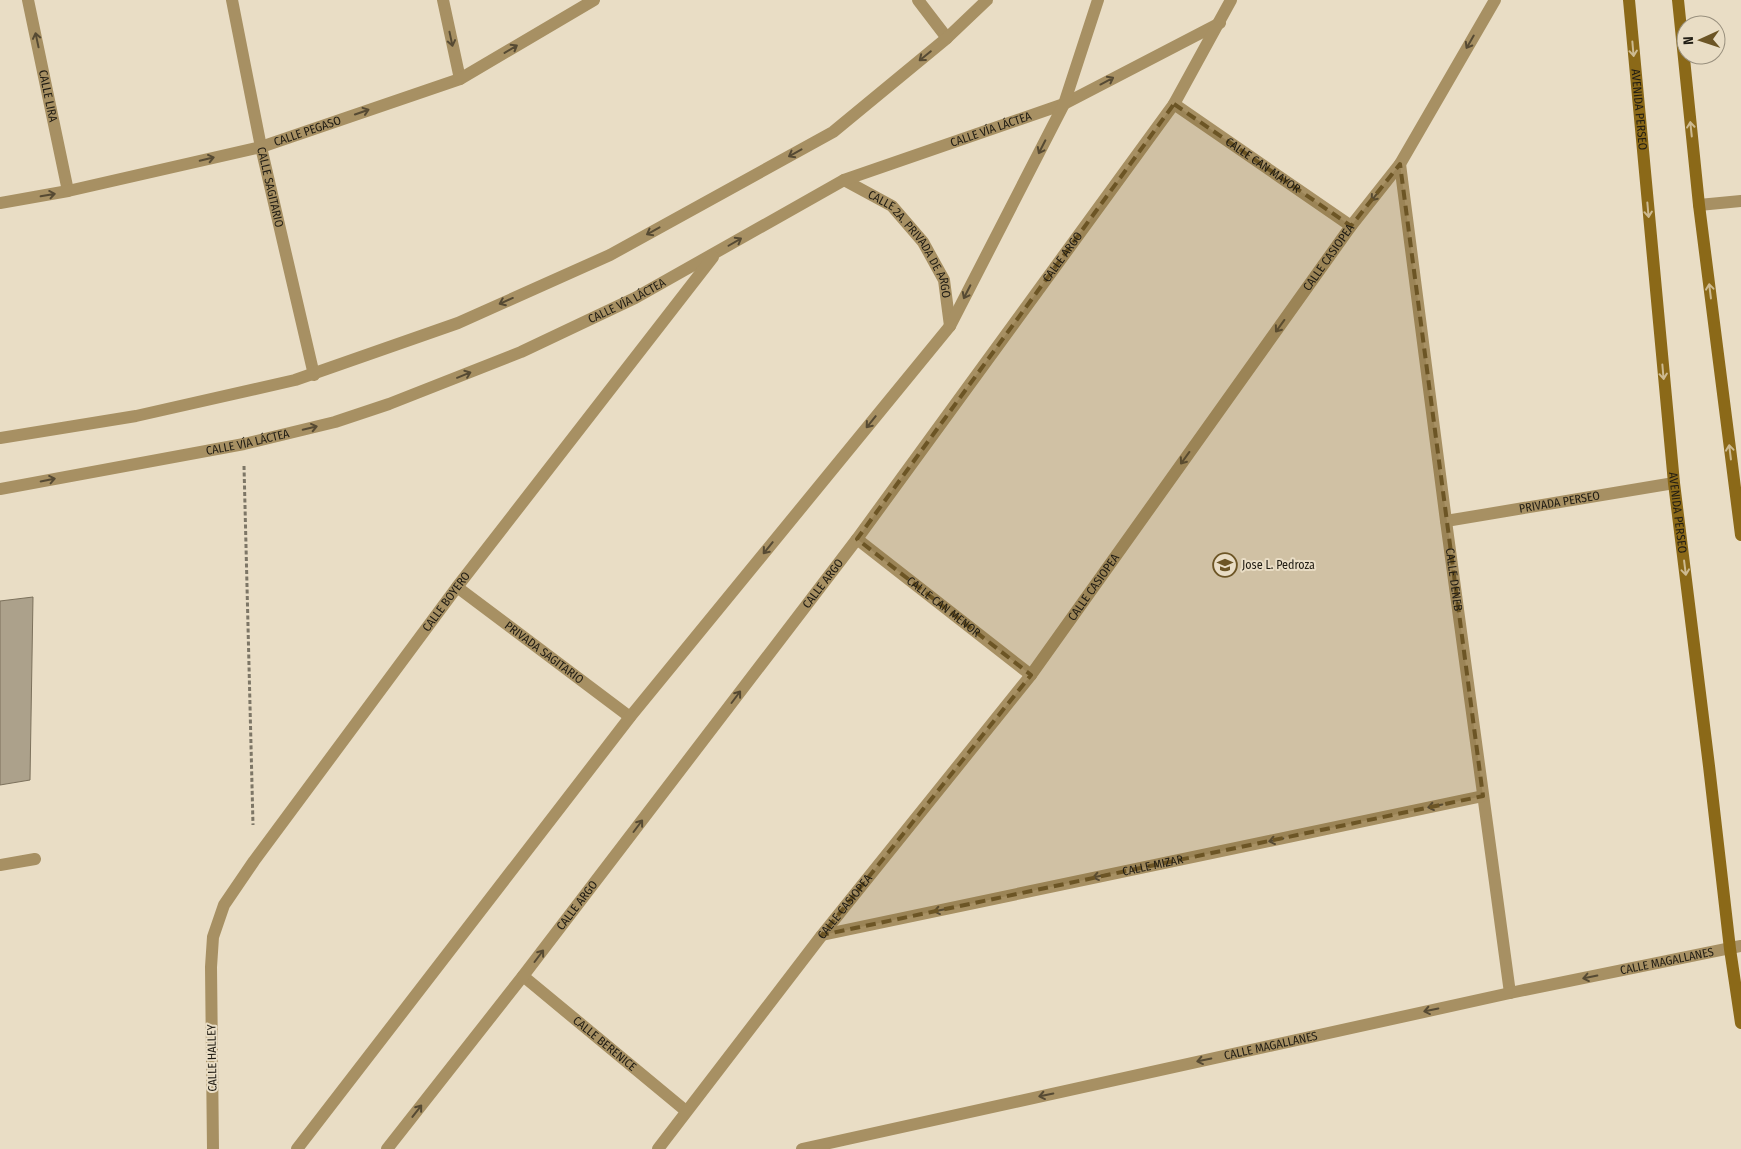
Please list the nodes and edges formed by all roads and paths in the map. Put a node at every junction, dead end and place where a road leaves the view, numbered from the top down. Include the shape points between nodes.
1 (28, 0) edge
2 (232, 0) edge
3 (443, 0) edge
4 (594, 0) edge
5 (918, 0) edge
6 (987, 0) edge
7 (1098, 0) edge
8 (1232, 0) edge
9 (1495, 0) edge
10 (1628, 0) edge
11 (1678, 0) edge
12 (1220, 23) junction
13 (947, 38) junction
14 (460, 79) junction
15 (1064, 104) junction
16 (1174, 104) junction
17 (261, 147) junction
18 (1400, 164) junction
19 (844, 180) junction
20 (68, 191) junction
21 (1741, 201) edge
22 (0, 203) edge
23 (1699, 206) junction
24 (1351, 226) junction
25 (716, 253) junction
26 (950, 326) junction
27 (314, 375) junction
28 (0, 438) edge
29 (244, 444) junction
30 (1674, 483) junction
31 (0, 489) edge
32 (1446, 521) junction
33 (1741, 535) edge
34 (857, 539) junction
35 (457, 588) junction
36 (1031, 674) junction
37 (630, 717) junction
38 (1483, 796) junction
39 (35, 859) dead end
40 (254, 861) junction
41 (0, 865) edge
42 (822, 935) junction
43 (1735, 947) edge
44 (211, 967) joint
45 (523, 976) junction
46 (1510, 993) junction
47 (1741, 1023) edge
48 (686, 1111) junction
49 (214, 1149) edge
50 (297, 1149) edge
51 (387, 1149) edge
52 (658, 1149) edge
53 (807, 1149) edge

20 -> 1 street, CALLE LIRA
2 - 17 street, CALLE SAGITARIO
3 -> 14 street
14 -> 4 street, CALLE PEGASO
5 - 13 street
6 - 13 street
7 - 15 street
8 - 12 street, CALLE ARGO
9 -> 18 street, CALLE CASIOPEA
10 -> 30 main road, AVENIDA PERSEO
23 -> 11 main road
15 -> 12 street, CALLE VÍA LÁCTEA
12 - 16 street, CALLE ARGO
13 -> 27 street via 833,132 610,255 458,323
17 -> 14 street, CALLE PEGASO
15 - 19 street, CALLE VÍA LÁCTEA
15 -> 26 street
16 - 24 street, CALLE CAN MAYOR
16 - 34 street, CALLE ARGO
20 -> 17 street, CALLE PEGASO
17 - 27 street, CALLE SAGITARIO
18 -> 24 street, CALLE CASIOPEA
18 - 32 street, CALLE DENEB
25 -> 19 street, CALLE VÍA LÁCTEA
19 - 26 street, CALLE 2A. PRIVADA DE ARGO via 892,206 922,242 944,280
22 -> 20 street, CALLE PEGASO
21 - 23 street
33 -> 23 main road
24 -> 36 street, CALLE CASIOPEA
29 -> 25 street, CALLE VÍA LÁCTEA via 335,422 522,352 635,298
25 - 35 street, CALLE BOYERO
26 -> 37 street
27 - 28 street via 136,416
31 -> 29 street, CALLE VÍA LÁCTEA
29 - 40 path
30 - 32 street, PRIVADA PERSEO
30 -> 43 main road, AVENIDA PERSEO
32 - 38 street, CALLE DENEB
34 - 36 street, CALLE CAN MENOR
45 -> 34 street, CALLE ARGO
35 - 37 street, PRIVADA SAGITARIO
35 - 40 street, CALLE BOYERO
36 - 42 street, CALLE CASIOPEA
37 - 50 street
38 -> 42 street, CALLE MIZAR
38 - 46 street, CALLE DENEB
39 - 41 street
40 - 44 street, CALLE BOYERO via 224,905 213,937
42 - 48 street, CALLE CASIOPEA
43 -> 46 street, CALLE MAGALLANES
43 - 47 main road, AVENIDA PERSEO
44 - 49 street, CALLE HALLEY
45 - 48 street, CALLE BERENICE
51 -> 45 street, CALLE ARGO
46 -> 53 street, CALLE MAGALLANES
48 - 52 street, CALLE CASIOPEA

